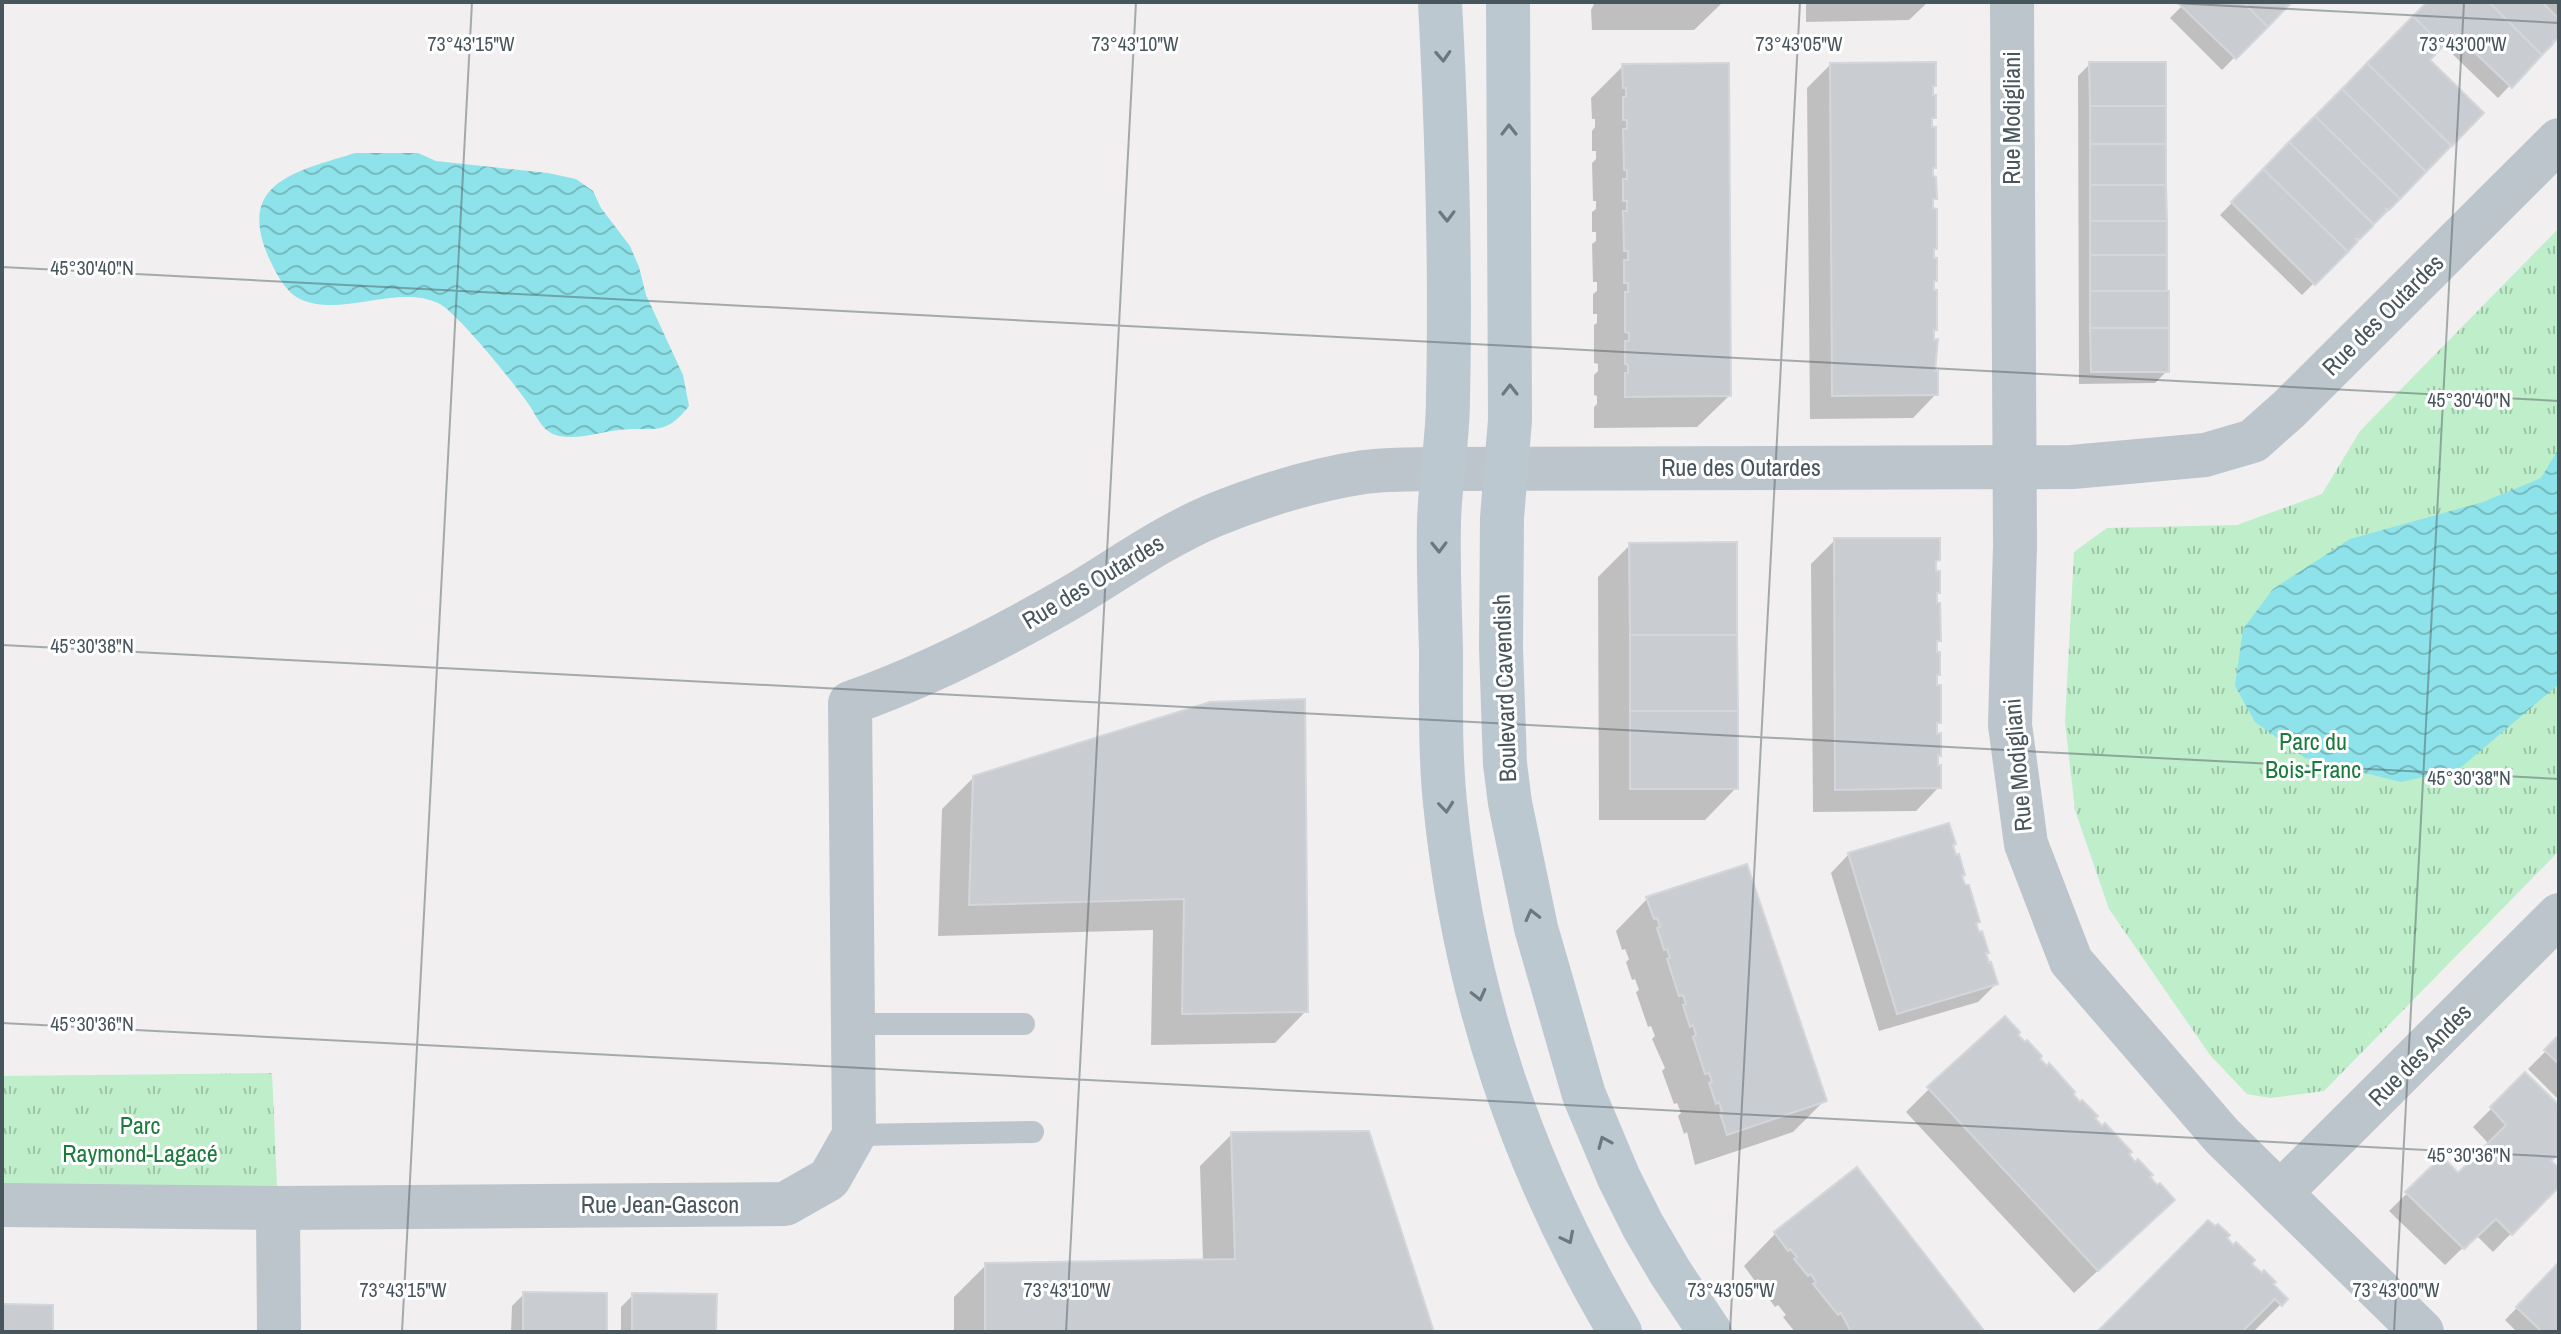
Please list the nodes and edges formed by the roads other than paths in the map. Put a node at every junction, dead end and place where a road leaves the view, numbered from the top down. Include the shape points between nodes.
1 (1440, 2) edge
2 (1508, 2) edge
3 (2012, 2) edge
4 (2559, 140) edge
5 (1505, 468) junction
6 (2013, 468) junction
7 (1443, 469) junction
8 (850, 703) joint
9 (2559, 915) edge
10 (855, 1024) junction
11 (1024, 1024) dead end
12 (1033, 1132) dead end
13 (854, 1135) junction
14 (2280, 1193) junction
15 (2, 1205) edge
16 (278, 1208) junction
17 (279, 1332) edge
18 (1620, 1332) edge
19 (1710, 1332) edge
20 (2422, 1332) edge

1 -> 7 main road via 1448,386
5 -> 2 main road, Boulevard Cavendish via 1510,420
3 - 6 street, Rue Modigliani
4 - 6 street, Rue des Outardes via 2253,441 2205,455
5 - 6 street, Rue des Outardes
5 - 7 street, Rue des Outardes
19 -> 5 main road, Boulevard Cavendish via 1643,1226 1601,1138 1569,1050 1525,884 1505,764
6 - 14 street, Rue Modigliani via 2010,725 2026,844 2071,961 2222,1136
7 - 8 street, Rue des Outardes via 1324,479 1210,517 972,652
7 -> 18 main road via 1442,772 1470,960 1501,1076 1534,1166
8 - 10 street, Rue Jean-Gascon
9 - 14 street, Rue des Andes
10 - 11 lane
10 - 13 street, Rue Jean-Gascon
12 - 13 lane
13 - 16 street, Rue Jean-Gascon via 829,1179 785,1204
14 - 20 street, Rue Modigliani
15 - 16 street, Rue Jean-Gascon
16 - 17 street

